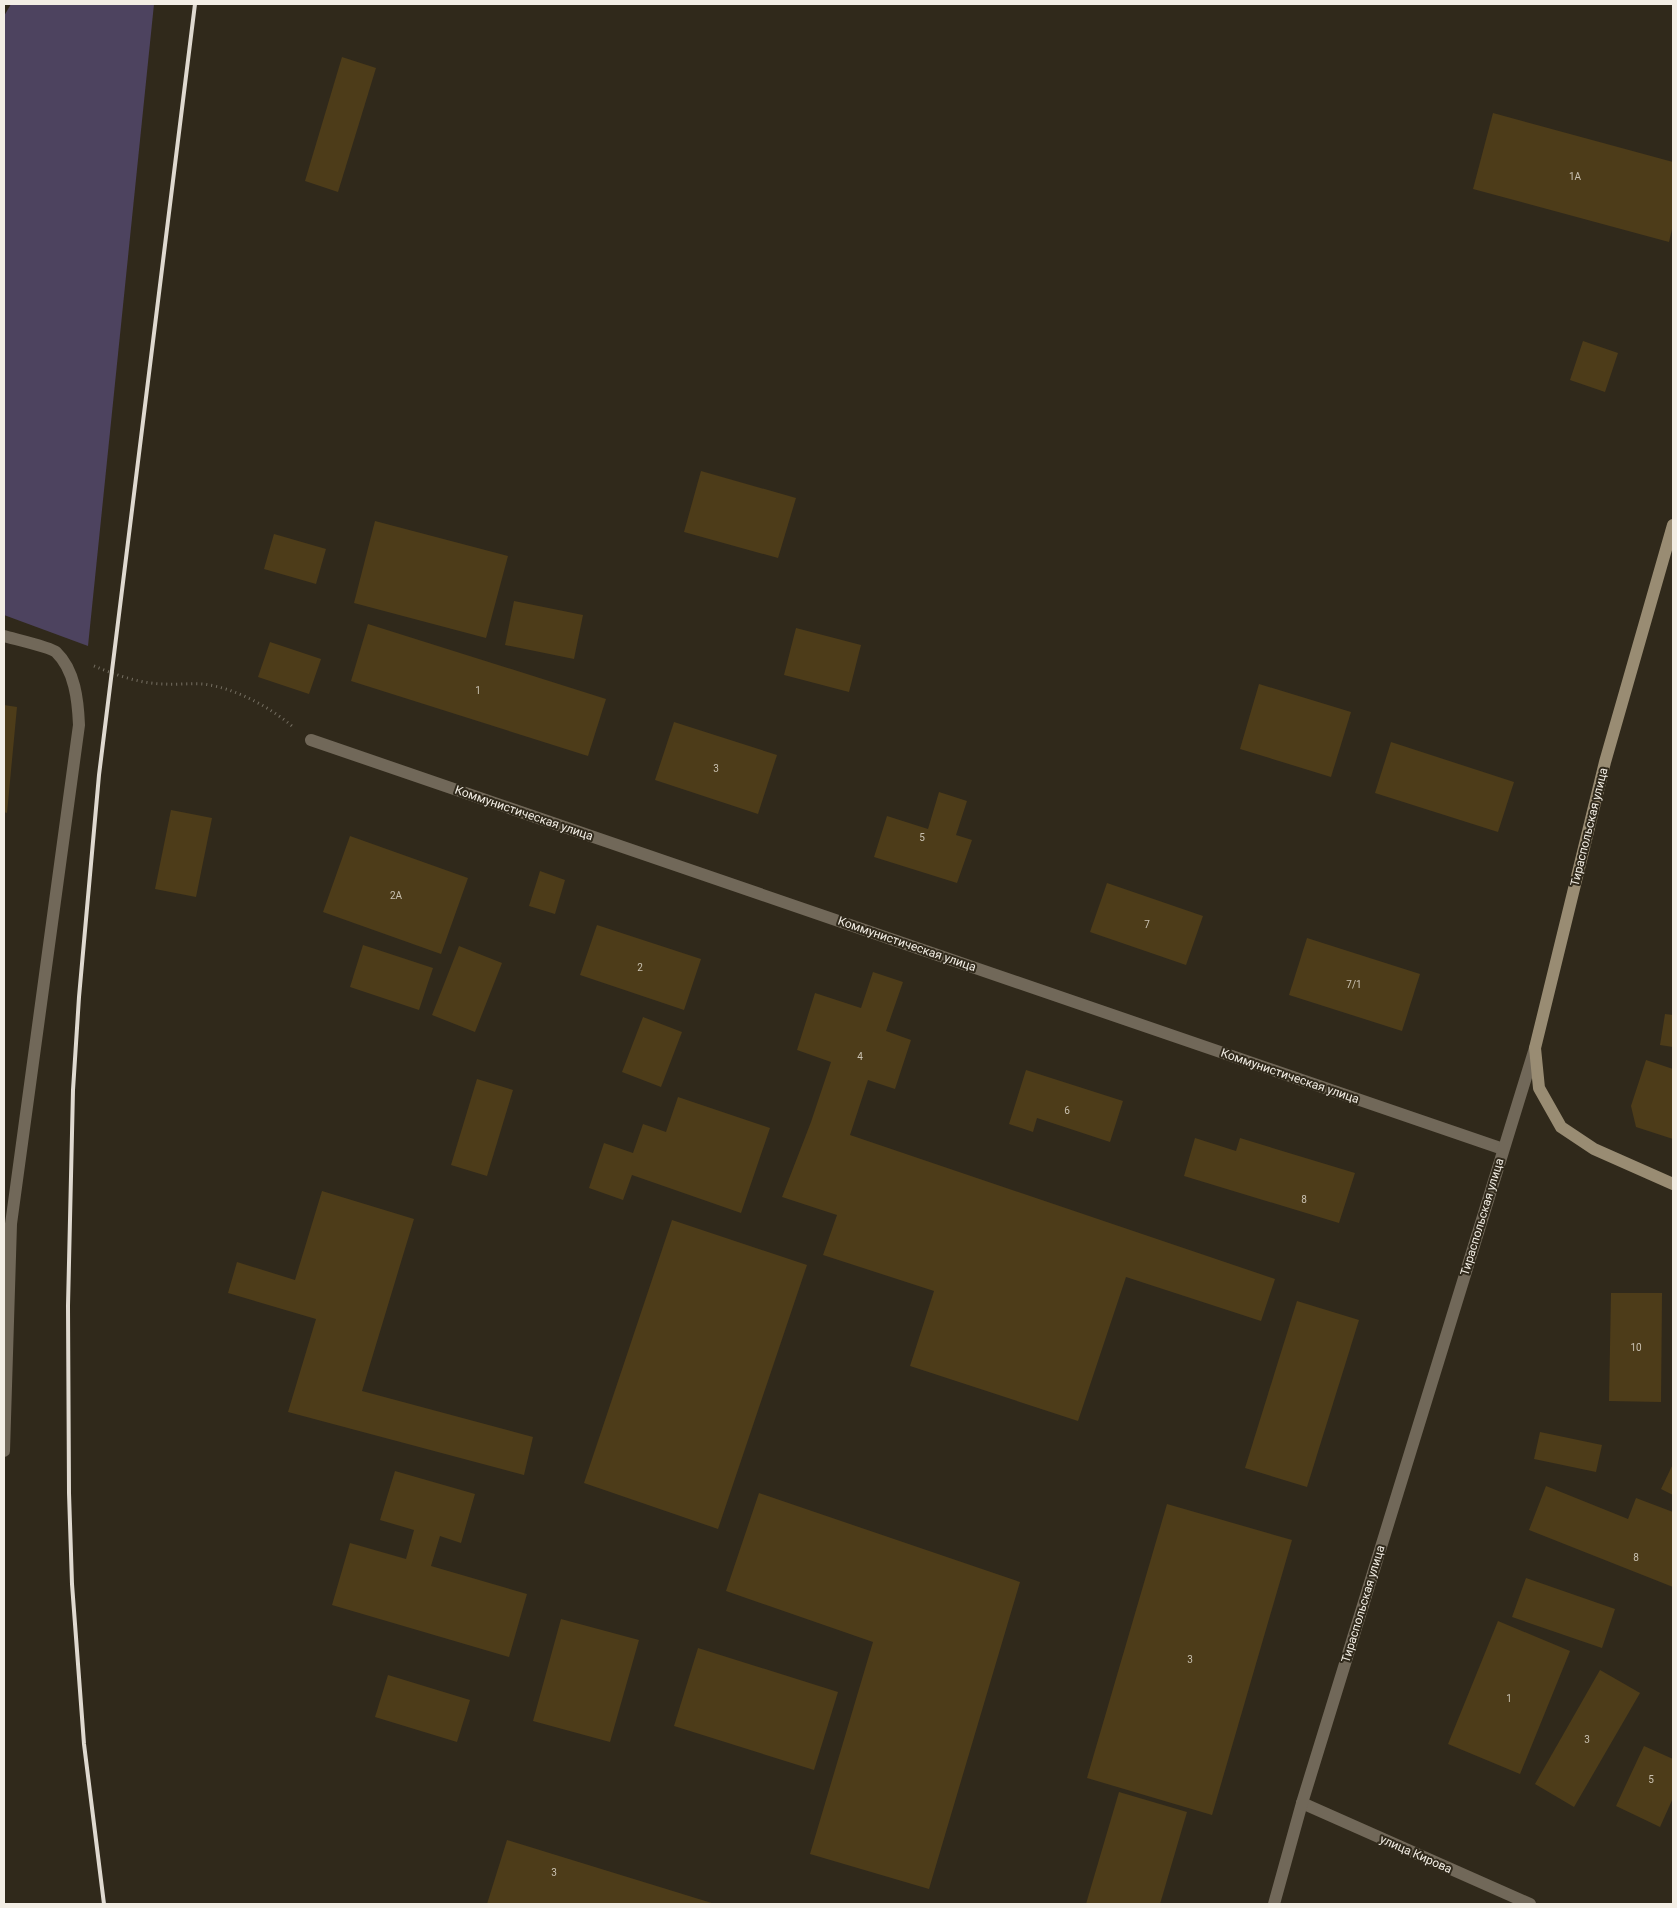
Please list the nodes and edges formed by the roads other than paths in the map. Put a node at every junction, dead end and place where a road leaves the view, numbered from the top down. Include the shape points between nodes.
1 (1673, 525) edge
2 (4, 636) edge
3 (311, 740) road end
4 (1535, 1048) junction
5 (1502, 1149) junction
6 (1673, 1184) edge
7 (4, 1451) edge
8 (1302, 1803) junction
9 (1274, 1904) edge
10 (1530, 1904) edge

1 - 4 main road, Тираспольская улица via 1605,762
2 - 7 street via 55,651 73,684 79,725 11,1224
3 - 5 street, Коммунистическая улица
4 - 5 street, Тираспольская улица
4 - 6 main road via 1539,1088 1561,1127 1594,1149
5 - 8 street, Тираспольская улица
8 - 9 street, Тираспольская улица
8 - 10 street, улица Кирова

